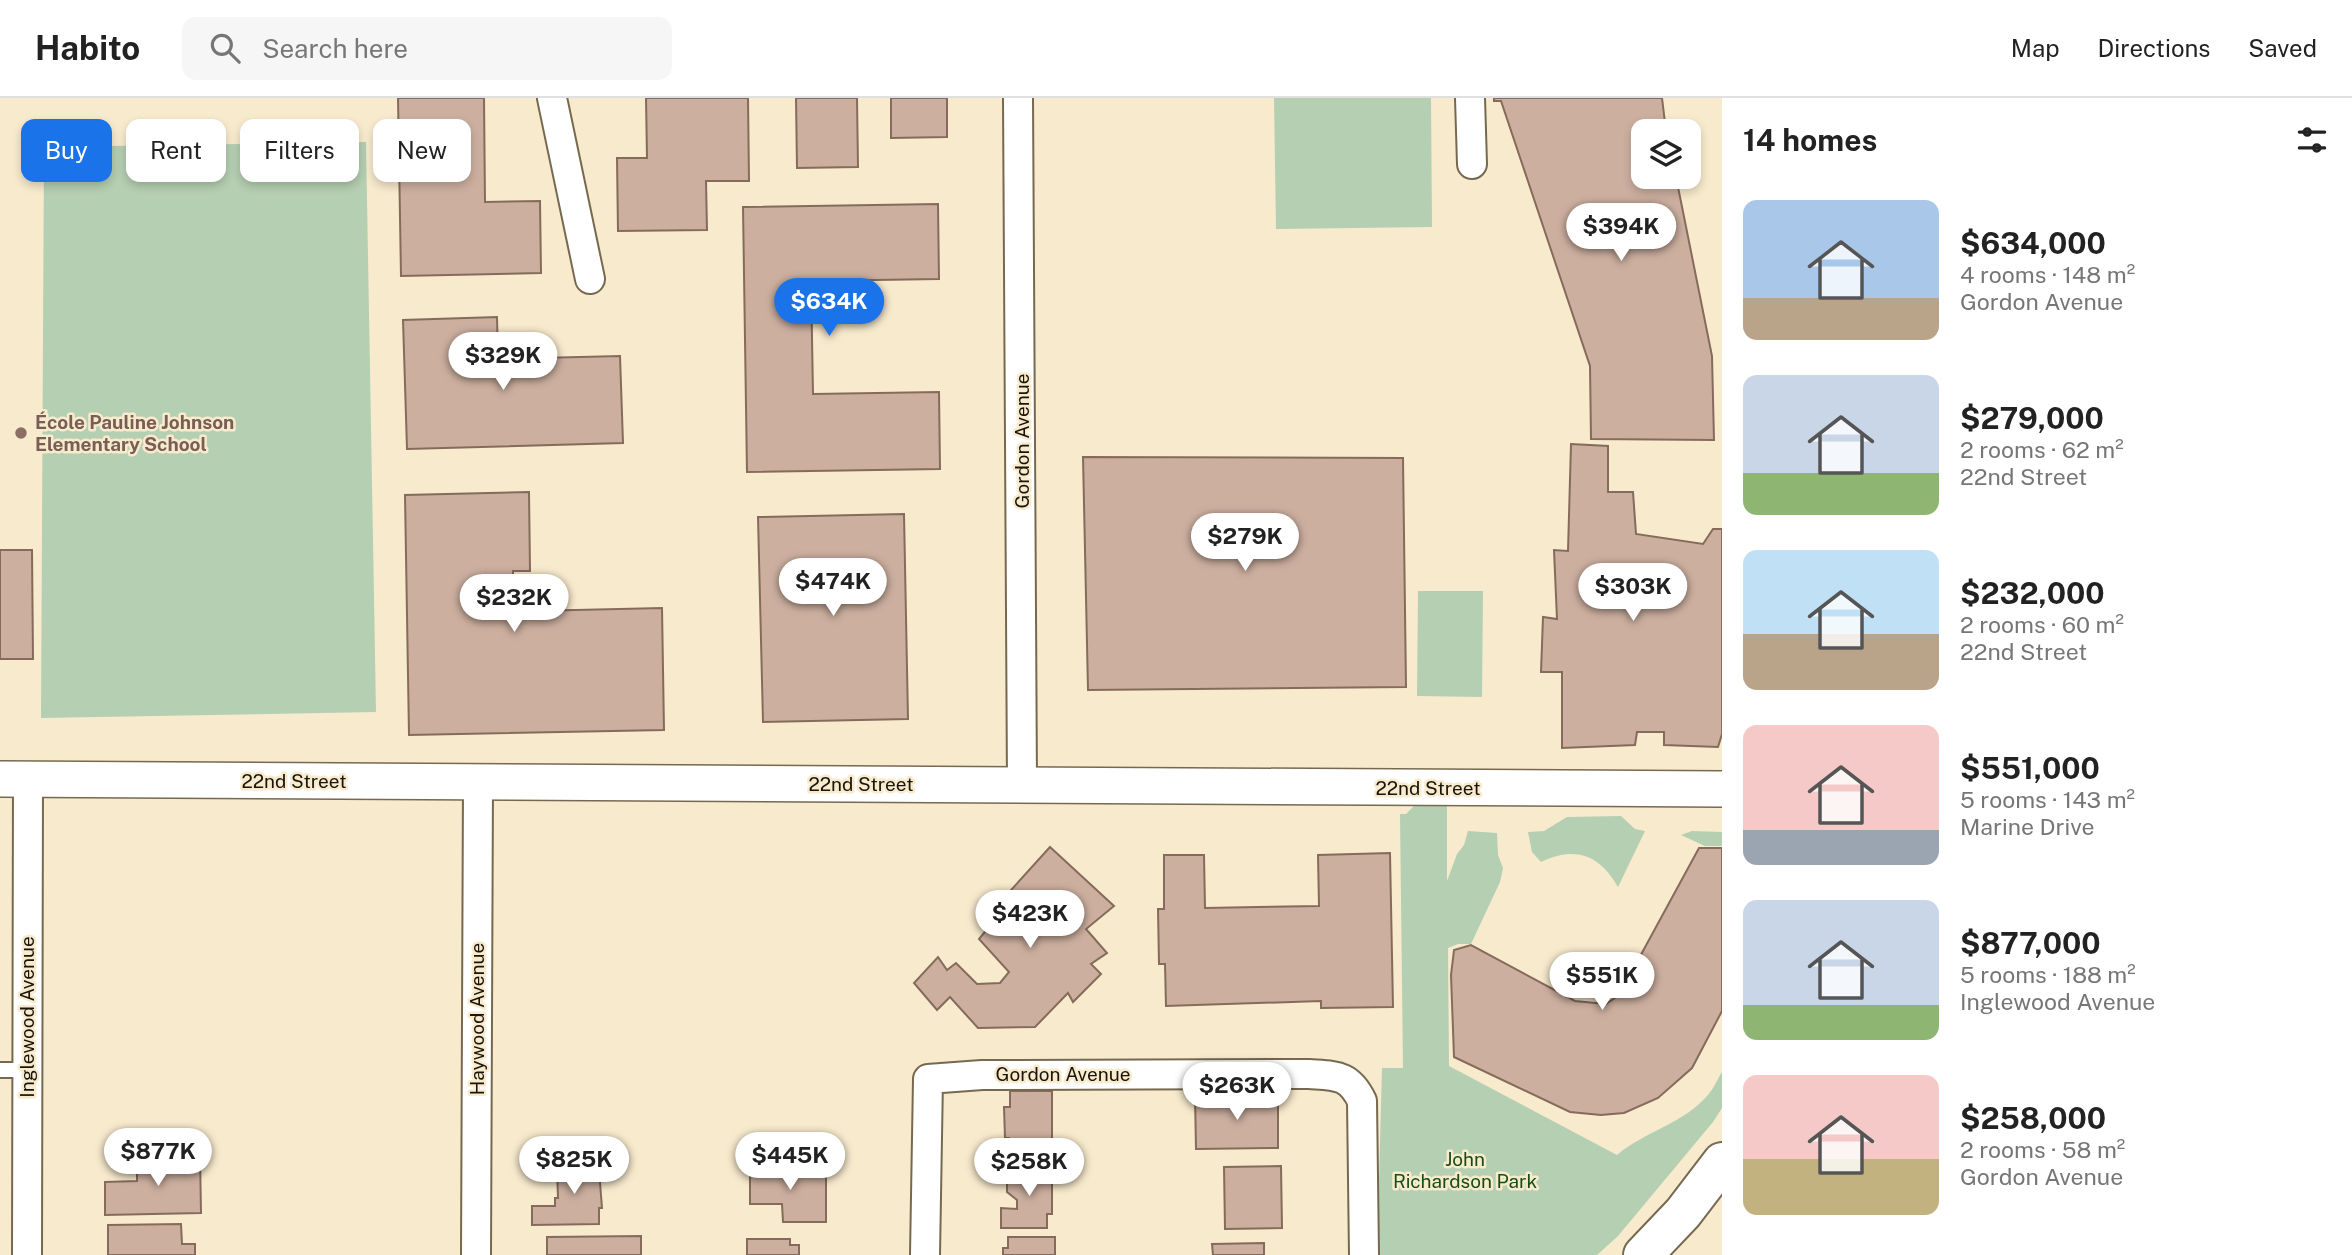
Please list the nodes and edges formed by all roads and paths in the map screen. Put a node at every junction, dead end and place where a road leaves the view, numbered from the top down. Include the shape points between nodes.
1 (552, 98) edge
2 (1018, 98) edge
3 (1470, 98) edge
4 (1472, 164) dead end
5 (590, 279) dead end
6 (14, 780) edge
7 (478, 783) junction
8 (1022, 783) junction
9 (1722, 789) edge
10 (14, 1070) edge
11 (1722, 1162) edge
12 (27, 1255) edge
13 (476, 1255) edge
14 (925, 1255) edge
15 (1364, 1255) edge
16 (1643, 1255) edge

1 - 5 street
2 - 8 street, Gordon Avenue
3 - 4 street
6 - 7 street, 22nd Street
6 - 10 street, Inglewood Avenue
7 - 8 street, 22nd Street
7 - 13 street, Haywood Avenue
8 - 9 street, 22nd Street via 1162,788
10 - 12 street, Inglewood Avenue
11 - 16 main road
14 - 15 street, Gordon Avenue via 928,1079 982,1074 1341,1077 1355,1087 1363,1101

